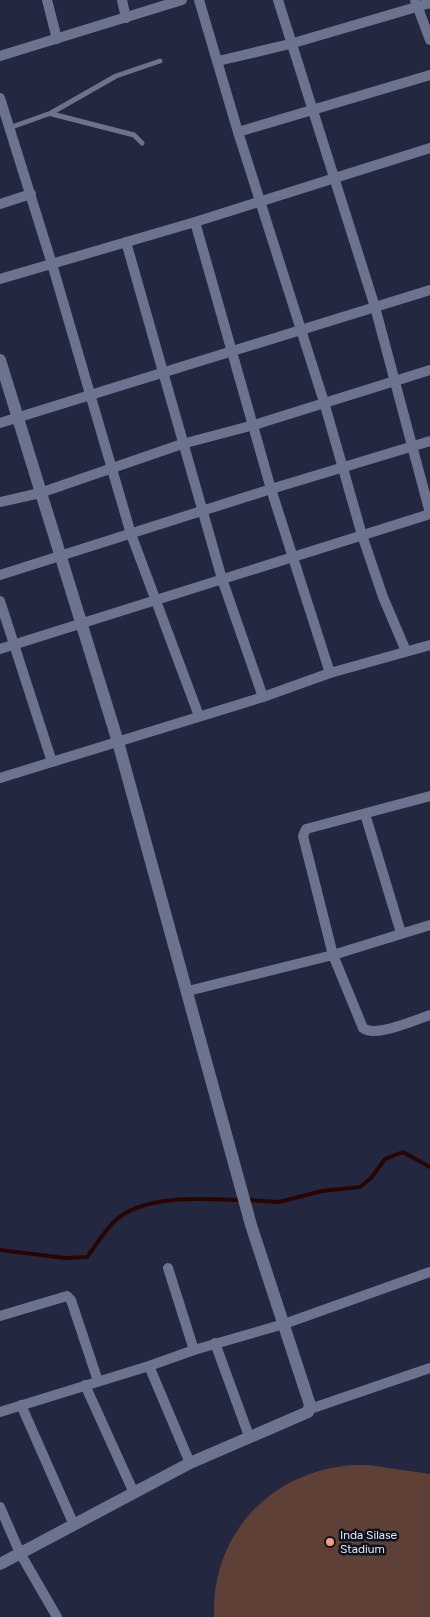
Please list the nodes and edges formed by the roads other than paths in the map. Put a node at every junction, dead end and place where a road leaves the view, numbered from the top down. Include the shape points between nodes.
1 (47, 0) edge
2 (122, 0) edge
3 (182, 0) edge
4 (199, 0) edge
5 (278, 0) edge
6 (430, 3) edge
7 (417, 4) edge
8 (126, 18) junction
9 (57, 39) junction
10 (430, 40) edge
11 (290, 44) junction
12 (0, 56) edge
13 (218, 61) junction
14 (160, 62) dead end
15 (430, 75) edge
16 (0, 98) edge
17 (312, 109) junction
18 (51, 113) junction
19 (4, 130) edge
20 (238, 132) junction
21 (142, 143) dead end
22 (430, 148) edge
23 (334, 179) junction
24 (31, 194) junction
25 (261, 202) junction
26 (0, 204) edge
27 (194, 222) junction
28 (126, 242) junction
29 (52, 264) junction
30 (0, 279) edge
31 (430, 290) edge
32 (375, 308) junction
33 (301, 331) junction
34 (232, 350) junction
35 (0, 360) edge
36 (430, 370) edge
37 (164, 374) junction
38 (394, 381) junction
39 (90, 394) junction
40 (324, 402) junction
41 (17, 418) junction
42 (0, 423) edge
43 (254, 425) junction
44 (430, 442) edge
45 (182, 444) junction
46 (414, 446) junction
47 (112, 466) junction
48 (343, 467) junction
49 (271, 489) junction
50 (40, 493) junction
51 (0, 502) edge
52 (203, 511) junction
53 (430, 513) edge
54 (131, 534) junction
55 (362, 535) junction
56 (59, 557) junction
57 (294, 558) junction
58 (0, 574) edge
59 (222, 579) junction
60 (157, 600) junction
61 (0, 601) edge
62 (80, 623) junction
63 (14, 644) junction
64 (430, 645) edge
65 (0, 649) edge
66 (406, 651) junction
67 (330, 673) junction
68 (263, 697) junction
69 (200, 716) junction
70 (118, 742) junction
71 (52, 762) junction
72 (0, 778) edge
73 (430, 796) edge
74 (365, 814) junction
75 (430, 924) edge
76 (401, 933) junction
77 (333, 955) junction
78 (188, 991) junction
79 (430, 1015) edge
80 (168, 1268) dead end
81 (430, 1272) edge
82 (0, 1316) edge
83 (284, 1324) junction
84 (215, 1343) junction
85 (194, 1350) junction
86 (149, 1366) junction
87 (430, 1368) edge
88 (98, 1381) junction
89 (85, 1385) junction
90 (20, 1405) junction
91 (310, 1409) junction
92 (0, 1412) edge
93 (249, 1436) junction
94 (190, 1463) junction
95 (134, 1493) junction
96 (0, 1507) edge
97 (74, 1526) junction
98 (20, 1553) junction
99 (0, 1564) edge
100 (57, 1617) edge

1 - 9 street
2 - 8 street
3 - 8 street
4 - 13 street
5 - 11 street
6 - 7 street
7 - 10 street
7 - 11 street
8 - 9 street
9 - 12 street
11 - 13 street
11 - 17 street
13 - 20 street
14 - 18 lane via 116,76
15 - 17 street
16 - 19 street
17 - 20 street
17 - 23 street
18 - 19 lane
18 - 21 lane via 134,135
19 - 24 street
20 - 25 street
22 - 23 street
23 - 25 street
23 - 32 street
24 - 26 street
24 - 29 street
25 - 27 street
25 - 33 street
27 - 28 street
27 - 34 street
28 - 29 street
28 - 37 street
29 - 30 street
29 - 39 street
31 - 32 street
32 - 33 street
32 - 38 street
33 - 34 street
33 - 40 street
34 - 37 street
34 - 43 street
35 - 41 street
36 - 38 street
37 - 39 street
37 - 45 street
38 - 40 street
38 - 46 street
39 - 41 street
39 - 47 street
40 - 43 street
40 - 48 street
41 - 42 street
41 - 50 street
43 - 45 street
43 - 49 street
44 - 46 street
45 - 47 street
45 - 52 street
46 - 48 street
46 - 53 street
47 - 50 street
47 - 54 street
48 - 49 street
48 - 55 street
49 - 52 street
49 - 57 street
50 - 51 street
50 - 56 street
52 - 54 street
52 - 59 street
53 - 55 street
54 - 56 street
54 - 60 street
55 - 57 street
55 - 66 street
56 - 58 street
56 - 62 street
57 - 59 street
57 - 67 street
59 - 60 street
59 - 68 street
60 - 62 street
60 - 69 street
61 - 63 street
62 - 63 street
62 - 70 street
63 - 65 street
63 - 71 street
64 - 66 street
66 - 67 street
67 - 68 street
68 - 69 street
69 - 70 street
70 - 71 street
70 - 78 street
71 - 72 street
73 - 74 street
74 - 76 street
74 - 77 street via 306,829 303,836
75 - 76 street
76 - 77 street
77 - 78 street
77 - 79 street via 363,1028 368,1032 378,1032
78 - 83 street via 251,1226
80 - 85 street
81 - 83 street
82 - 88 street via 67,1296
83 - 84 street
83 - 91 street
84 - 85 street
84 - 93 street
85 - 86 street
86 - 88 street
86 - 94 street
87 - 91 street
88 - 89 street
89 - 90 street
89 - 95 street
90 - 92 street
90 - 97 street
91 - 93 street
93 - 94 street
94 - 95 street
95 - 97 street
96 - 98 street
97 - 98 street
98 - 99 street
98 - 100 street

